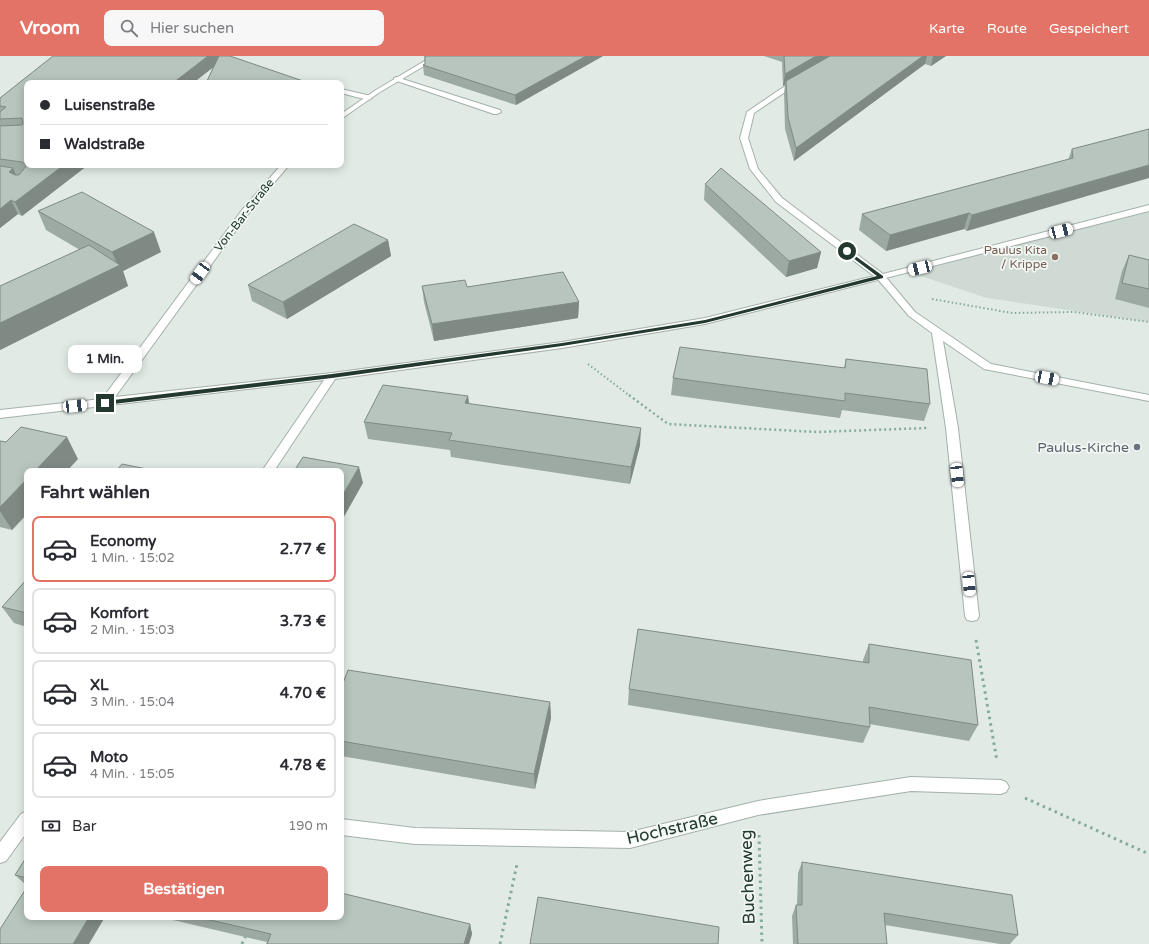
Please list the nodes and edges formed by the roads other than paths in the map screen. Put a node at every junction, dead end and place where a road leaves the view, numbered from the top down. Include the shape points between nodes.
1 (438, 56) edge
2 (808, 75) edge
3 (396, 79) junction
4 (344, 92) edge
5 (368, 98) junction
6 (497, 112) dead end
7 (344, 115) edge
8 (282, 168) edge
9 (1149, 208) edge
10 (881, 277) junction
11 (936, 332) junction
12 (332, 376) junction
13 (1149, 398) edge
14 (105, 403) junction
15 (0, 414) edge
16 (270, 468) edge
17 (972, 616) road end
18 (1001, 787) road end
19 (24, 823) edge
20 (344, 827) edge
21 (0, 855) edge

1 - 3 street
2 - 10 street via 751,112 744,138 754,169 779,200
3 - 5 street
3 - 6 street
4 - 5 street
5 - 7 street
8 - 14 street, Von-Bar-Straße via 245,212
9 - 10 street
10 - 11 street via 912,314
10 - 12 street via 705,322
11 - 13 street via 988,367
11 - 17 street via 952,428
12 - 14 street
12 - 16 street
14 - 15 street
18 - 20 street, Hochstraße via 910,784 758,808 630,840 415,836
19 - 21 street

